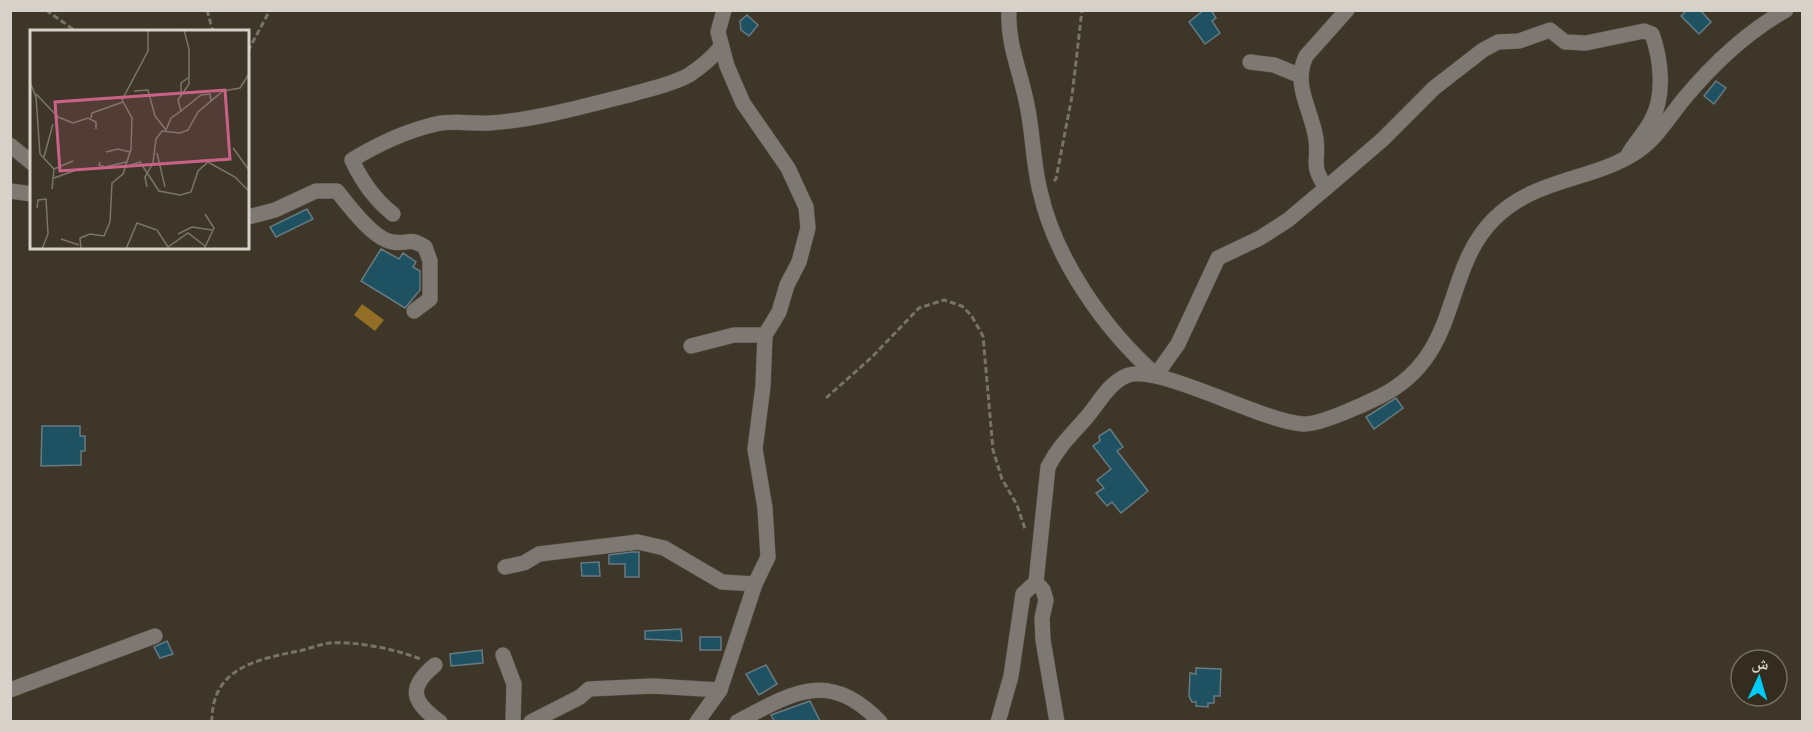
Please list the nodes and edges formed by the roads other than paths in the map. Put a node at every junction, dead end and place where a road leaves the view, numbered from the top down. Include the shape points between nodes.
1 (724, 10) edge
2 (1010, 10) edge
3 (1786, 10) edge
4 (1344, 12) edge
5 (720, 48) junction
6 (1250, 62) dead end
7 (1301, 76) junction
8 (10, 144) edge
9 (1627, 158) junction
10 (30, 161) edge
11 (1326, 188) junction
12 (10, 192) edge
13 (30, 194) edge
14 (393, 214) dead end
15 (249, 218) edge
16 (414, 311) dead end
17 (765, 335) junction
18 (691, 346) dead end
19 (1156, 375) junction
20 (505, 567) dead end
21 (1036, 582) junction
22 (755, 584) junction
23 (155, 636) dead end
24 (503, 655) dead end
25 (435, 665) road end
26 (10, 690) edge
27 (720, 690) junction
28 (440, 722) edge
29 (513, 722) edge
30 (531, 722) edge
31 (697, 722) edge
32 (737, 722) edge
33 (880, 722) edge
34 (998, 722) edge
35 (1057, 722) edge

1 - 5 street via 718,32
2 - 19 street via 1014,64 1025,95 1040,190 1049,221 1105,323
3 - 9 street via 1721,60 1651,140
4 - 7 street via 1306,56
5 - 14 street via 688,76 662,86 547,114 490,123 435,124 365,152 352,160 355,167 376,201
5 - 17 street via 743,103 788,168 806,207 808,228 799,262
6 - 7 street via 1274,65
7 - 11 street via 1300,88 1316,137 1314,171
8 - 10 street
9 - 11 street via 1652,119 1660,96 1659,55 1652,34 1644,31 1586,43 1565,42 1550,30 1519,42 1498,42 1483,50 1434,88
9 - 19 street via 1548,185 1493,220 1465,267 1443,332 1431,352 1415,371 1384,395 1304,424 1261,413
11 - 19 street via 1288,220 1218,258 1178,344
12 - 13 street
15 - 16 street via 316,191 337,191 375,235 393,242 413,240 425,247 430,261 430,299
17 - 18 street via 734,336
17 - 22 street via 755,449 768,557
19 - 21 street via 1129,374 1114,383 1056,452 1046,480
20 - 22 street via 524,563 539,554 638,542 664,548 723,582
21 - 34 street via 1023,594 1011,676
21 - 35 street via 1046,600 1043,640
22 - 27 street
23 - 26 street
24 - 29 street via 514,684
25 - 28 street via 419,680 416,693 422,707
27 - 30 street via 653,686 589,689
27 - 31 street
32 - 33 street via 804,690 821,689 852,700

